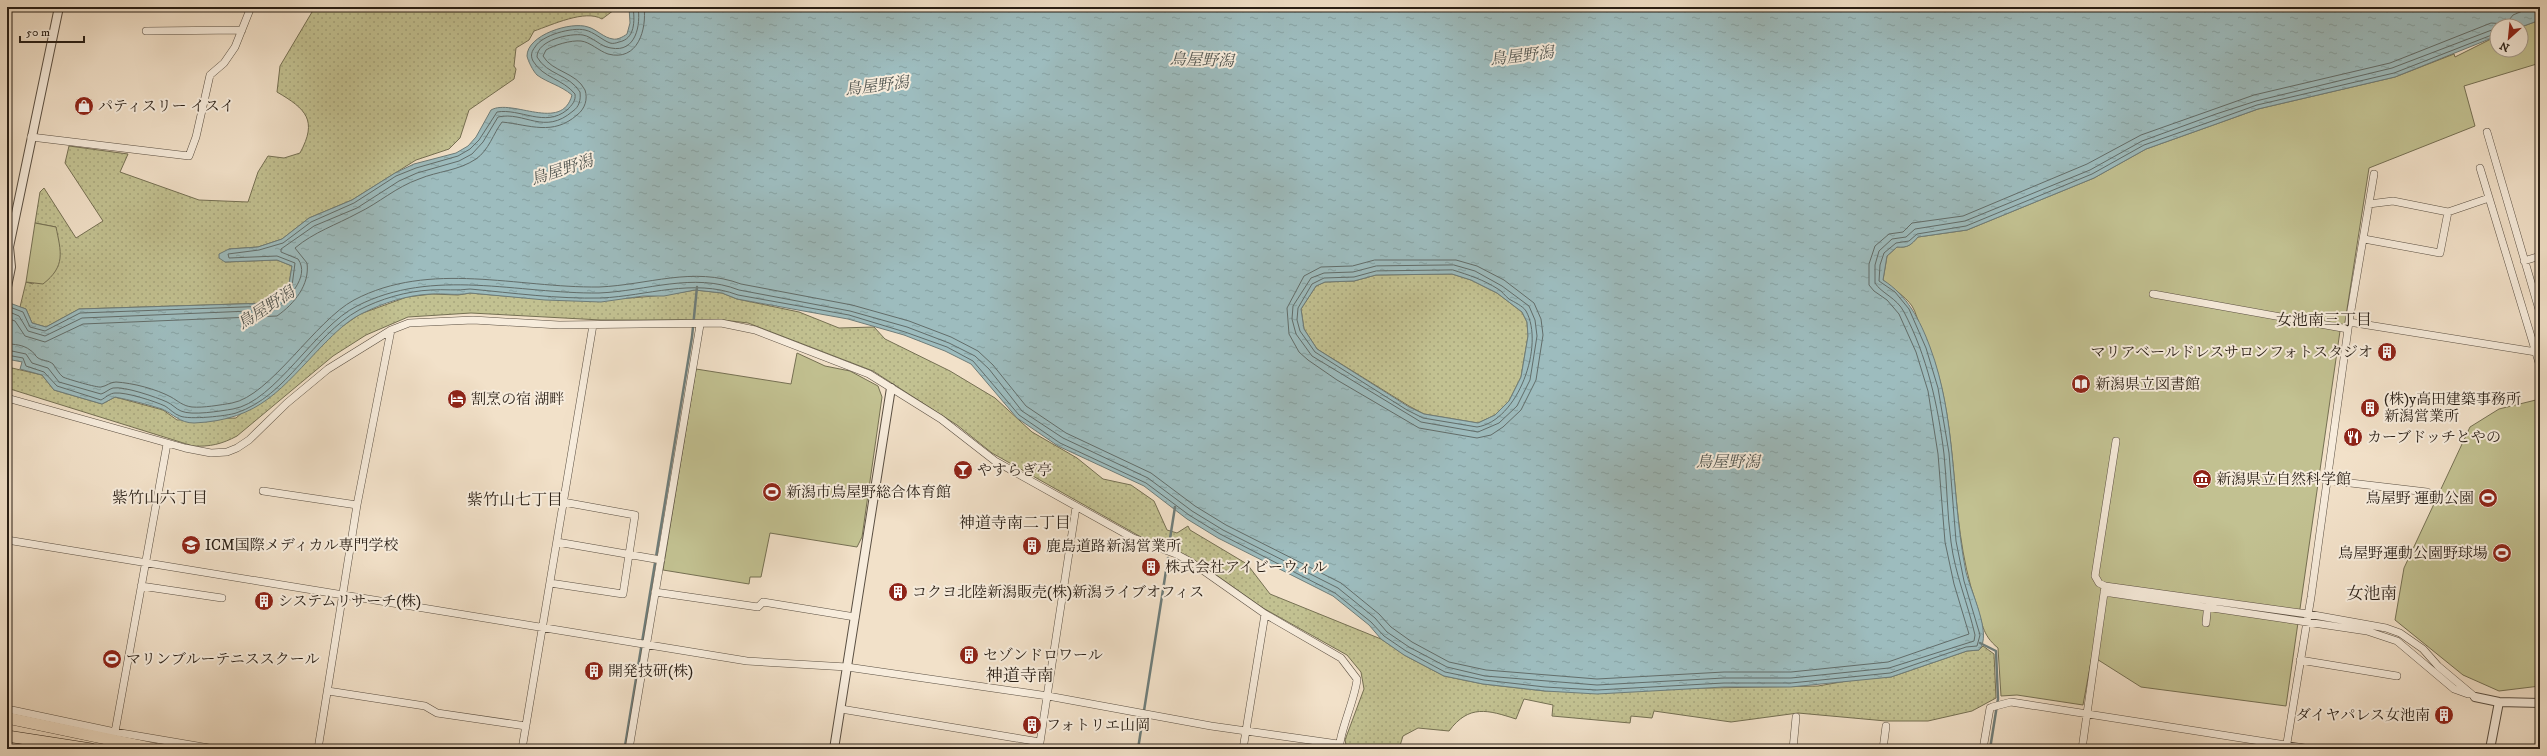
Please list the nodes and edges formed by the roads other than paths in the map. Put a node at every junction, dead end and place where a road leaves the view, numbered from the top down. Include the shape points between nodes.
1 (59, 7) edge
2 (250, 7) edge
3 (242, 30) junction
4 (146, 31) dead end
5 (2487, 132) dead end
6 (31, 137) junction
7 (2480, 168) dead end
8 (2374, 174) dead end
9 (2489, 198) junction
10 (2369, 204) junction
11 (2448, 212) junction
12 (2364, 239) junction
13 (8, 248) edge
14 (2540, 256) edge
15 (2524, 261) junction
16 (2540, 282) edge
17 (2532, 285) junction
18 (7, 287) edge
19 (2153, 294) dead end
20 (2540, 313) edge
21 (593, 325) junction
22 (696, 325) junction
23 (2348, 326) junction
24 (391, 330) junction
25 (2538, 351) edge
26 (2540, 366) edge
27 (891, 388) junction
28 (7, 398) edge
29 (2116, 441) dead end
30 (168, 444) junction
31 (2326, 480) junction
32 (263, 491) dead end
33 (2426, 492) dead end
34 (563, 502) junction
35 (357, 505) junction
36 (1076, 507) junction
37 (7, 540) edge
38 (557, 542) junction
39 (629, 555) junction
40 (661, 560) junction
41 (145, 563) junction
42 (550, 583) junction
43 (141, 586) junction
44 (2105, 589) junction
45 (655, 592) junction
46 (343, 594) junction
47 (222, 598) dead end
48 (2209, 599) junction
49 (2208, 608) junction
50 (1265, 614) junction
51 (2308, 614) junction
52 (855, 617) junction
53 (2307, 621) junction
54 (2206, 623) dead end
55 (543, 627) junction
56 (646, 643) junction
57 (2300, 660) junction
58 (847, 667) junction
59 (2397, 676) dead end
60 (328, 691) junction
61 (1048, 696) junction
62 (2475, 697) junction
63 (2499, 702) junction
64 (2540, 703) edge
65 (7, 709) edge
66 (840, 709) junction
67 (2088, 715) junction
68 (1796, 717) dead end
69 (7, 718) edge
70 (526, 726) junction
71 (1886, 726) dead end
72 (1246, 730) junction
73 (115, 732) junction
74 (7, 736) edge
75 (1040, 745) edge
76 (1339, 747) edge
77 (2286, 747) edge
78 (91, 749) edge
79 (155, 749) edge
80 (215, 749) edge
81 (318, 749) edge
82 (522, 749) edge
83 (629, 749) edge
84 (834, 749) edge
85 (1243, 749) edge
86 (1793, 749) edge
87 (1883, 749) edge
88 (1983, 749) edge
89 (2082, 749) edge
90 (2311, 749) edge
91 (2490, 749) edge

1 - 6 street
2 - 3 street
3 - 4 street
3 - 6 street via 224,63 210,75 196,137 189,156
5 - 15 street
6 - 13 street
7 - 9 street
8 - 10 street
9 - 11 street
9 - 25 street
10 - 11 street via 2393,201
10 - 12 street
11 - 12 street via 2440,253
12 - 23 street
13 - 18 street via 11,267
14 - 15 street
15 - 17 street
16 - 17 street
17 - 20 street
19 - 23 street
21 - 22 street
21 - 24 street via 442,320 409,323
21 - 34 street
22 - 27 street via 721,324 755,330 869,374
22 - 40 street
23 - 25 street
23 - 31 street
24 - 30 street via 328,368 237,448 227,452 211,453
24 - 35 street
25 - 26 street
27 - 36 street via 941,419 995,461
27 - 52 street
28 - 30 street
29 - 44 street via 2095,576
30 - 41 street
31 - 33 street
31 - 51 street
32 - 35 street
34 - 38 street
34 - 39 street via 635,515
35 - 46 street
36 - 50 street via 1133,538 1176,554
36 - 61 street
37 - 41 street
38 - 39 street
38 - 42 street
39 - 40 street
39 - 42 street via 623,594
40 - 45 street
41 - 43 street
41 - 46 street
42 - 55 street
43 - 47 street
43 - 73 street
44 - 48 street
44 - 49 street
44 - 67 street
45 - 52 street via 758,607 763,602
45 - 56 street
46 - 55 street
46 - 60 street
48 - 49 street
48 - 51 street
49 - 53 street
49 - 54 street
50 - 72 street
50 - 76 street via 1341,658 1357,679 1357,693
51 - 53 street
51 - 62 street via 2386,628 2400,633 2423,649 2438,666
52 - 58 street
53 - 57 street
53 - 62 street via 2367,631 2397,641 2454,689
55 - 56 street
55 - 70 street
56 - 58 street via 747,661
56 - 83 street
57 - 59 street
57 - 77 street
58 - 61 street
58 - 66 street
60 - 70 street via 425,706 437,714
60 - 81 street
61 - 72 street
61 - 75 street
62 - 63 street
63 - 64 street
63 - 91 street
65 - 73 street
66 - 75 street
66 - 84 street
67 - 77 street
67 - 88 street via 2011,702 2000,705 1991,708
67 - 89 street
68 - 86 street
69 - 79 highway
70 - 82 street
71 - 87 street
72 - 76 street
72 - 85 street
73 - 80 street
74 - 78 highway
77 - 90 street

